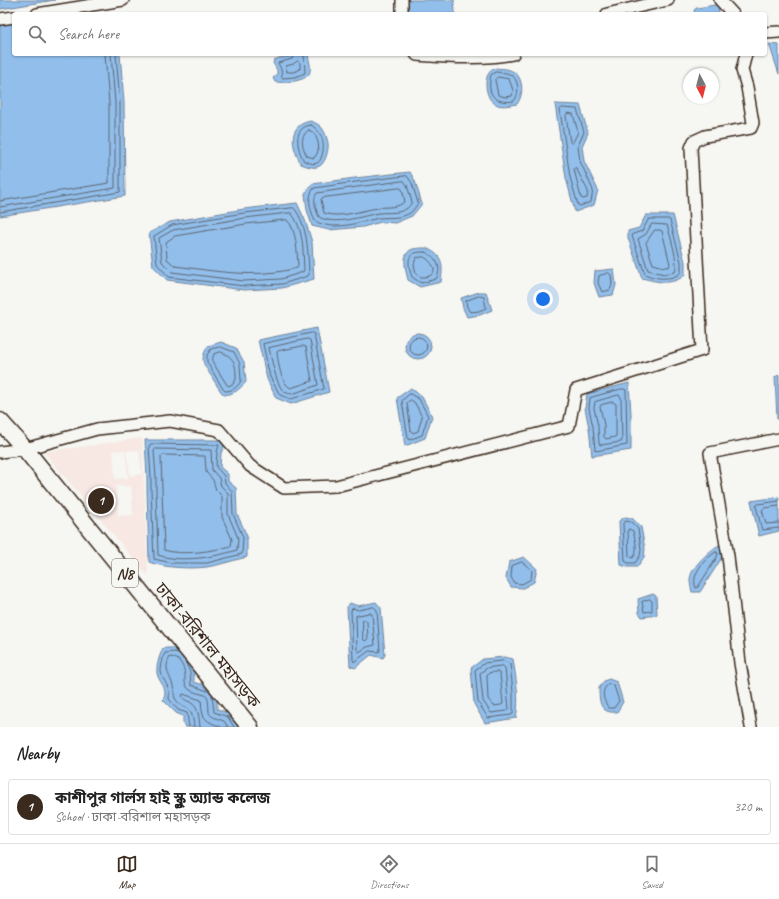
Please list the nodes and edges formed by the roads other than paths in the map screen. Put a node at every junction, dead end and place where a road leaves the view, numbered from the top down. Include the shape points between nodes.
1 (123, 0) edge
2 (402, 0) edge
3 (668, 0) edge
4 (720, 0) edge
5 (49, 12) edge
6 (402, 12) edge
7 (616, 12) edge
8 (731, 12) edge
9 (12, 17) edge
10 (0, 19) edge
11 (779, 32) edge
12 (767, 33) edge
13 (428, 56) edge
14 (502, 56) edge
15 (746, 56) edge
16 (0, 421) edge
17 (779, 439) edge
18 (25, 449) junction
19 (0, 452) edge
20 (250, 727) edge
21 (751, 727) edge

1 - 5 street
2 - 6 street
3 - 7 street
4 - 8 street
9 - 10 street
11 - 12 street
13 - 14 street
15 - 18 street via 742,70 753,123 751,128 705,136 694,141 690,148 702,350 576,390 569,426 336,486 284,488 250,466 219,430 170,420 97,429
16 - 18 highway, ঢাকা-বরিশাল মহাসড়ক / N8
17 - 21 street via 710,454 728,556 740,663
18 - 19 street
18 - 20 highway, ঢাকা-বরিশাল মহাসড়ক / N8

